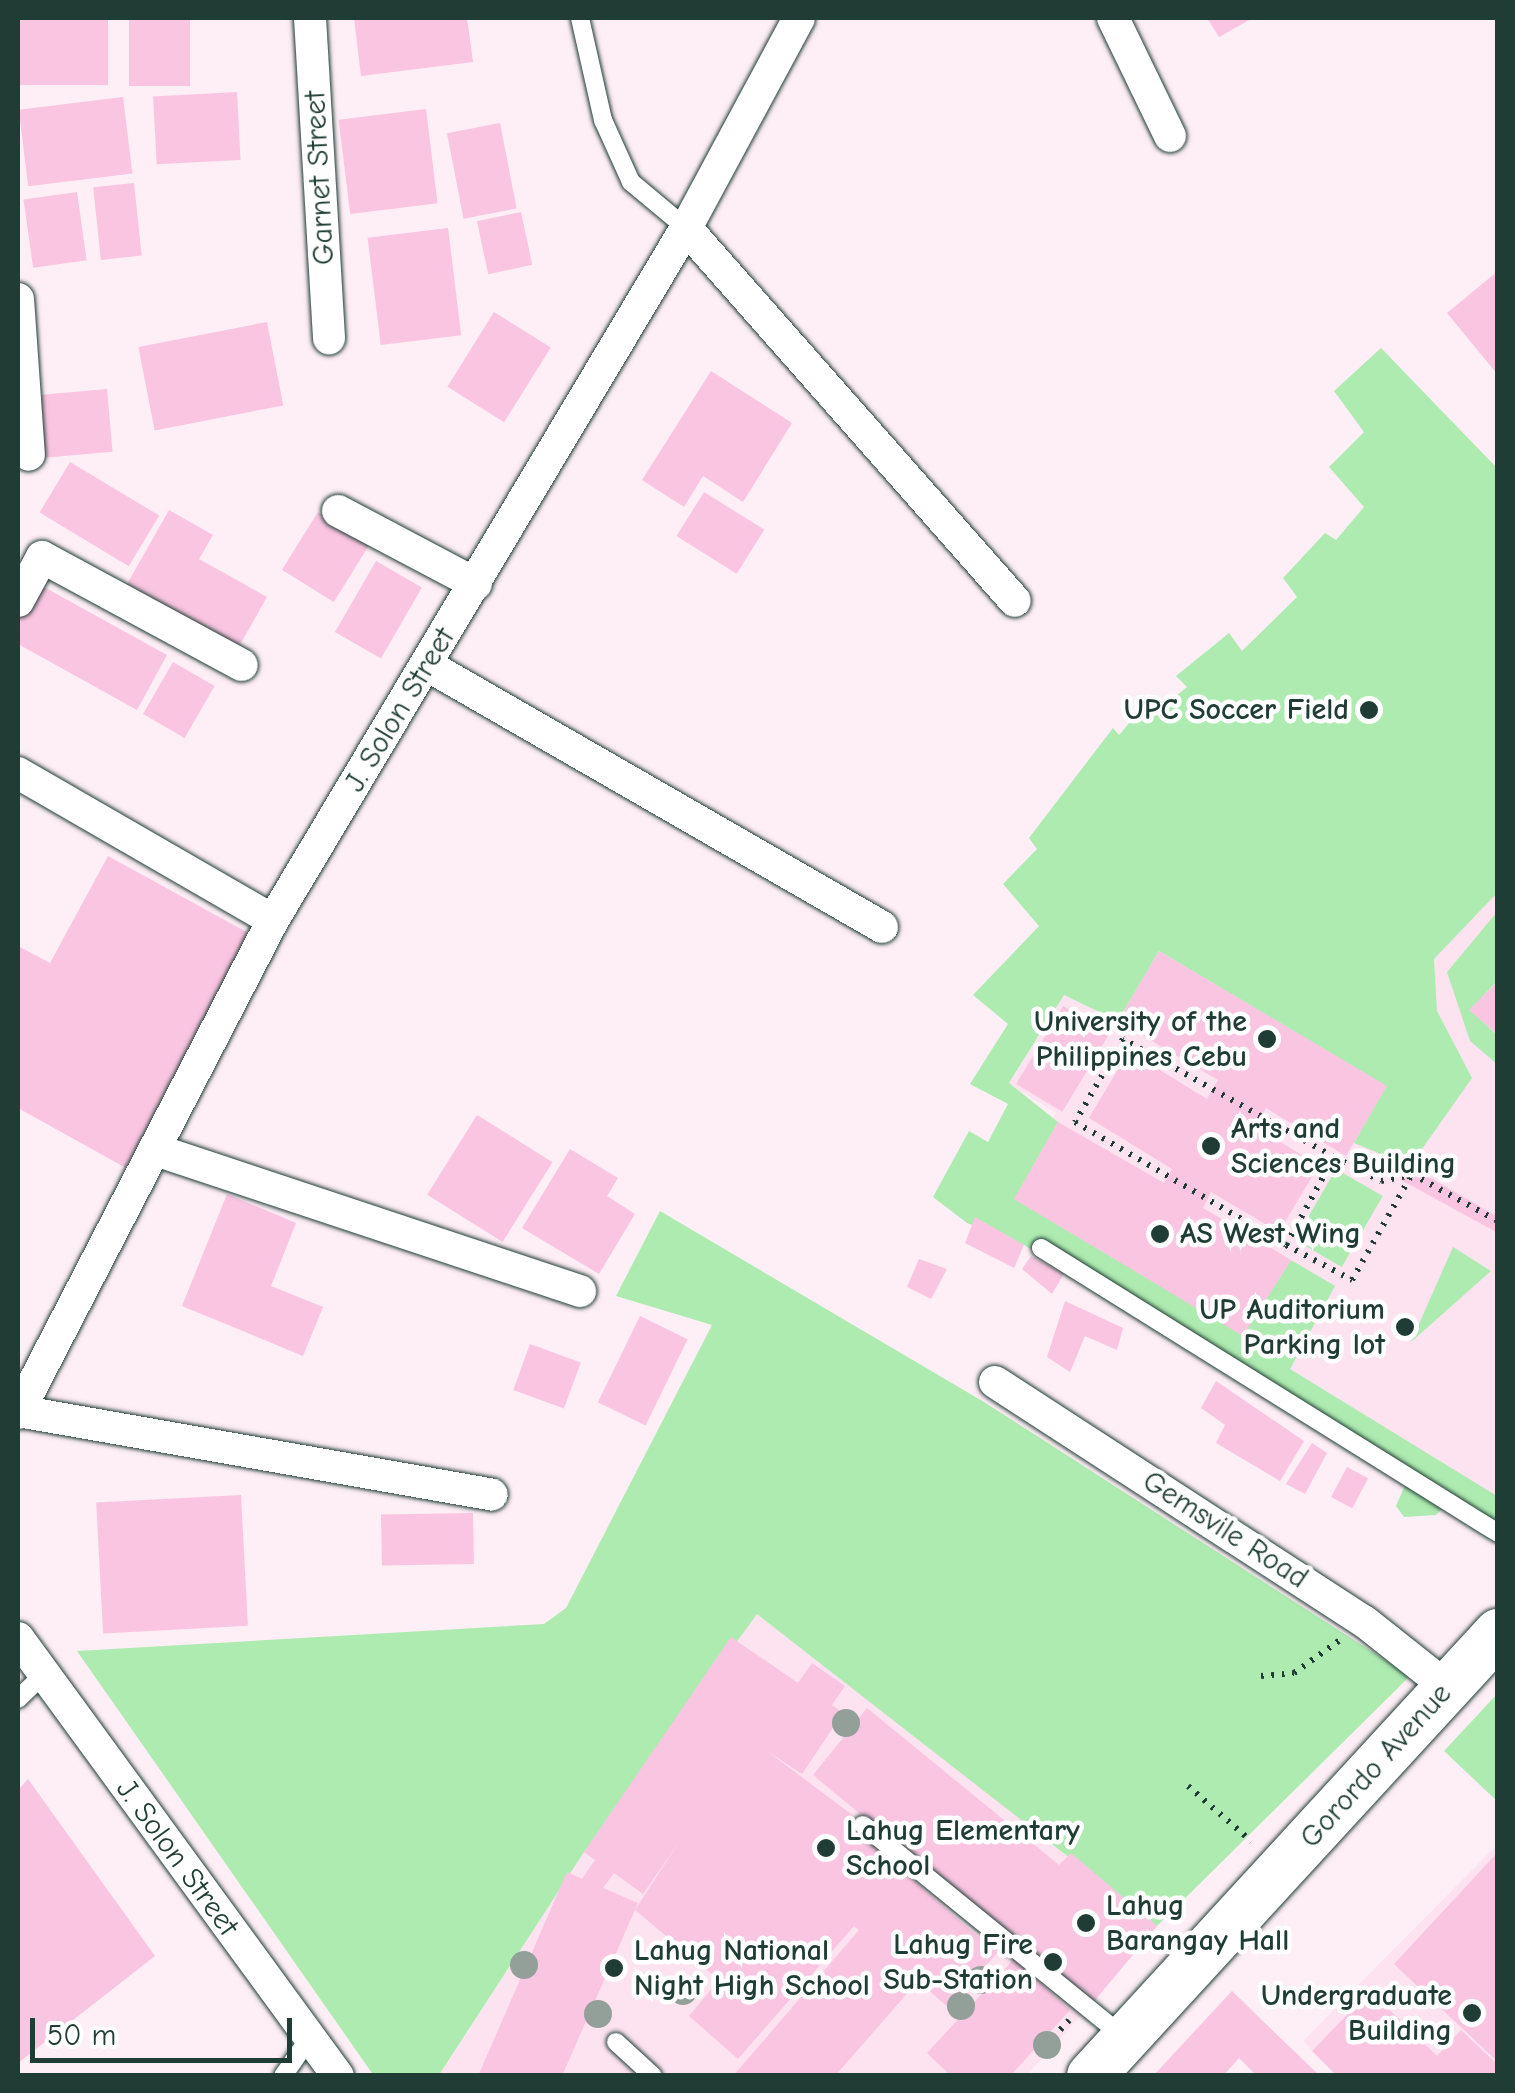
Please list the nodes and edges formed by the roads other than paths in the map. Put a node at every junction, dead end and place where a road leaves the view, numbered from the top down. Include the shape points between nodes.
1 (310, 18) edge
2 (580, 18) edge
3 (799, 18) edge
4 (1113, 18) edge
5 (1170, 136) dead end
6 (686, 228) junction
7 (18, 299) edge
8 (330, 338) dead end
9 (29, 455) dead end
10 (338, 511) dead end
11 (476, 584) junction
12 (18, 601) edge
13 (1015, 601) dead end
14 (242, 665) dead end
15 (427, 665) junction
16 (18, 773) edge
17 (273, 920) junction
18 (882, 927) dead end
19 (156, 1150) junction
20 (1041, 1248) dead end
21 (580, 1292) dead end
22 (995, 1382) dead end
23 (18, 1412) edge
24 (492, 1495) dead end
25 (1498, 1533) edge
26 (1498, 1632) edge
27 (18, 1638) edge
28 (44, 1674) junction
29 (1448, 1687) junction
30 (18, 1700) edge
31 (863, 1826) dead end
32 (1126, 2039) junction
33 (308, 2040) junction
34 (616, 2042) dead end
35 (282, 2076) edge
36 (338, 2076) edge
37 (653, 2076) edge
38 (1092, 2076) edge

1 - 8 street, Garnet Street
2 - 6 lane via 603,120 631,182
3 - 6 street, J. Solon Street
4 - 5 street
6 - 11 street, J. Solon Street
6 - 13 street
7 - 9 street
10 - 11 street
11 - 15 street, J. Solon Street
12 - 14 street via 42,557
15 - 17 street, J. Solon Street
15 - 18 street
16 - 17 street
17 - 19 street, J. Solon Street
19 - 21 street
19 - 23 street, J. Solon Street
20 - 25 lane
22 - 29 street, Gemsvile Road via 1364,1622
23 - 24 street
26 - 29 main road, Gorordo Avenue
27 - 28 street, J. Solon Street
28 - 30 lane
28 - 33 street, J. Solon Street
29 - 32 main road, Gorordo Avenue
31 - 32 lane
32 - 38 main road, Gorordo Avenue
33 - 35 lane
33 - 36 street, J. Solon Street
34 - 37 lane

